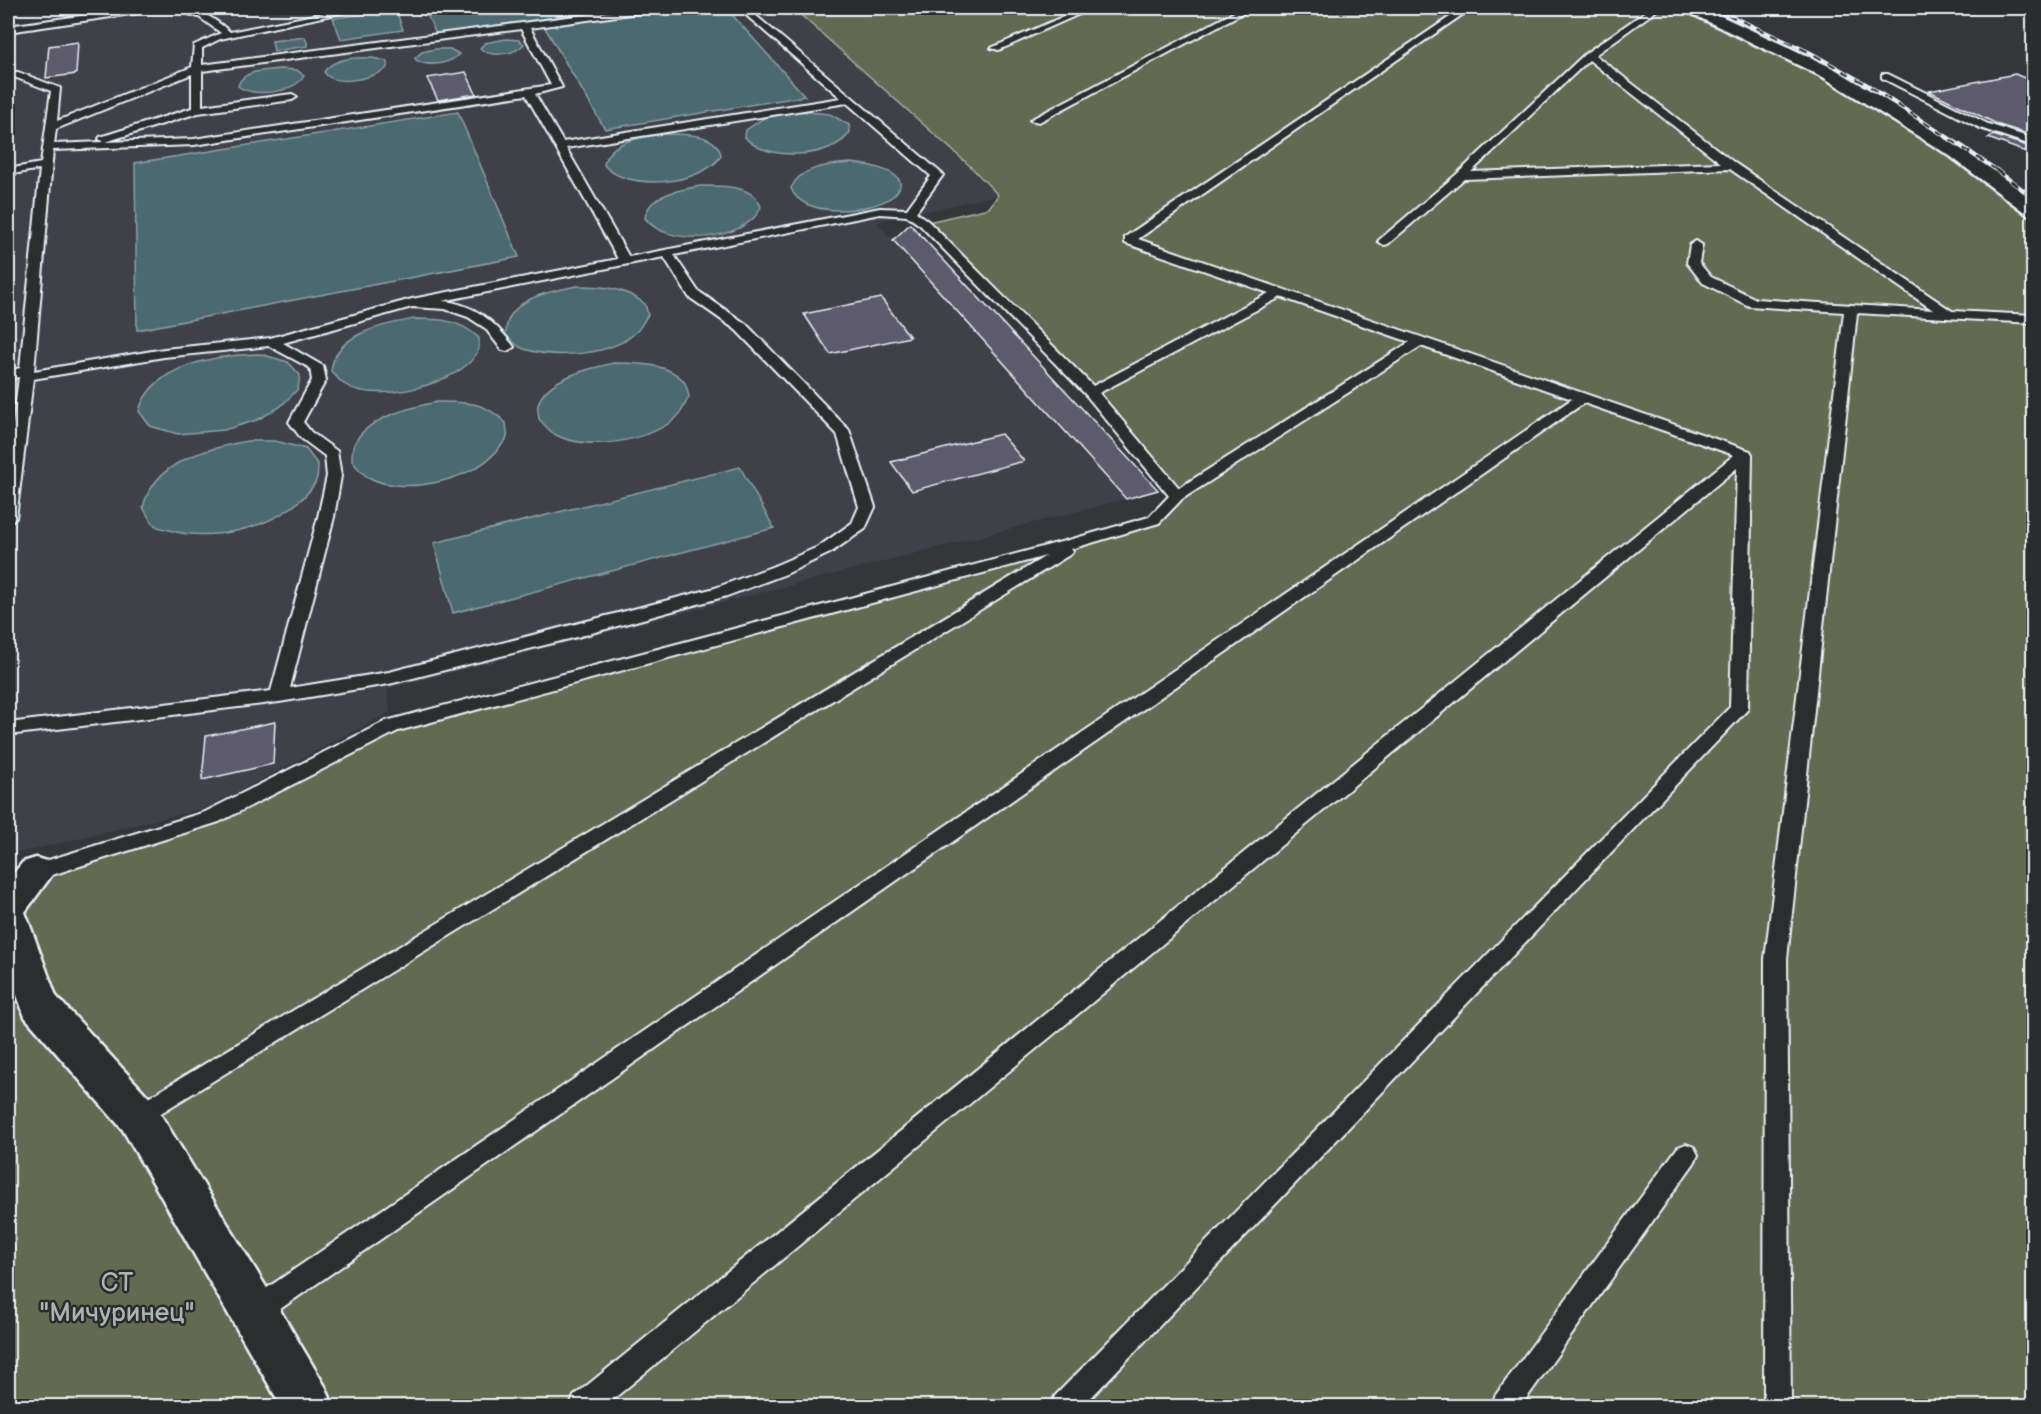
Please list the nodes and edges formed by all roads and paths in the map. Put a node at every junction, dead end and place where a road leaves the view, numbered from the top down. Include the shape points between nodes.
1 (152, 8) edge
2 (172, 8) edge
3 (360, 8) edge
4 (652, 8) edge
5 (742, 8) edge
6 (1089, 8) edge
7 (1248, 8) edge
8 (1468, 8) edge
9 (1656, 8) edge
10 (1692, 8) edge
11 (524, 26) junction
12 (8, 29) edge
13 (228, 35) junction
14 (996, 48) dead end
15 (1589, 55) junction
16 (196, 69) junction
17 (8, 75) edge
18 (1885, 76) dead end
19 (529, 92) junction
20 (292, 97) dead end
21 (849, 100) junction
22 (196, 110) junction
23 (1035, 120) dead end
24 (51, 127) junction
25 (2034, 143) edge
26 (82, 146) junction
27 (560, 146) junction
28 (48, 147) junction
29 (46, 165) junction
30 (1732, 166) junction
31 (8, 172) edge
32 (1461, 176) junction
33 (2034, 210) edge
34 (910, 213) junction
35 (1384, 241) dead end
36 (1696, 245) dead end
37 (667, 253) junction
38 (625, 261) junction
39 (1279, 292) junction
40 (412, 303) junction
41 (1851, 309) junction
42 (1948, 314) junction
43 (2034, 319) edge
44 (1420, 341) junction
45 (271, 342) junction
46 (507, 347) dead end
47 (27, 374) junction
48 (8, 375) edge
49 (1091, 392) junction
50 (1582, 398) junction
51 (1745, 454) junction
52 (1177, 496) junction
53 (8, 518) edge
54 (1082, 541) junction
55 (279, 696) junction
56 (8, 729) edge
57 (36, 872) joint
58 (8, 906) edge
59 (8, 915) edge
60 (138, 1116) junction
61 (1686, 1155) dead end
62 (254, 1312) junction
63 (308, 1407) edge
64 (584, 1407) edge
65 (1065, 1407) edge
66 (1505, 1407) edge
67 (1778, 1407) edge

1 - 12 lane
2 - 13 lane via 206,15
3 - 13 lane
4 - 11 lane
5 - 21 lane
6 - 14 lane
7 - 23 lane
8 - 39 lane via 1129,240
9 - 15 lane
10 - 33 street via 1829,73 1957,152
11 - 16 lane
11 - 19 lane via 557,87
13 - 16 lane via 196,47
15 - 30 lane
15 - 32 lane
16 - 22 lane
16 - 24 lane
17 - 24 lane via 15,74 56,90
18 - 25 lane via 1984,126
19 - 26 lane via 194,142
19 - 27 lane
20 - 22 lane
21 - 27 lane
21 - 34 lane via 937,175
22 - 26 lane
24 - 28 lane
26 - 28 lane
27 - 38 lane
28 - 29 lane
29 - 31 lane
29 - 47 lane
30 - 32 lane
30 - 42 lane
32 - 35 lane
34 - 37 lane via 880,211
34 - 49 lane
36 - 41 lane via 1693,263 1707,279 1753,303
37 - 38 lane
37 - 55 lane via 693,294 741,327 844,433 867,507 859,526 824,550 721,592 389,678
38 - 40 lane
39 - 44 lane
39 - 49 lane
40 - 45 lane
40 - 46 lane via 447,305 473,314 490,325
41 - 42 lane
41 - 67 lane via 1776,959
42 - 43 lane
44 - 50 lane
44 - 52 lane
45 - 47 lane via 164,353
45 - 55 lane via 316,366 319,380 296,422 306,435 332,454 334,476
47 - 48 lane
47 - 53 lane
49 - 52 lane
50 - 51 lane
50 - 62 lane
51 - 64 lane
51 - 65 lane via 1739,709
52 - 54 lane via 1154,520
54 - 57 lane via 392,726 212,817
54 - 60 lane
55 - 56 lane
57 - 58 street
59 - 60 street via 39,1005
60 - 62 street
61 - 66 lane
62 - 63 street

